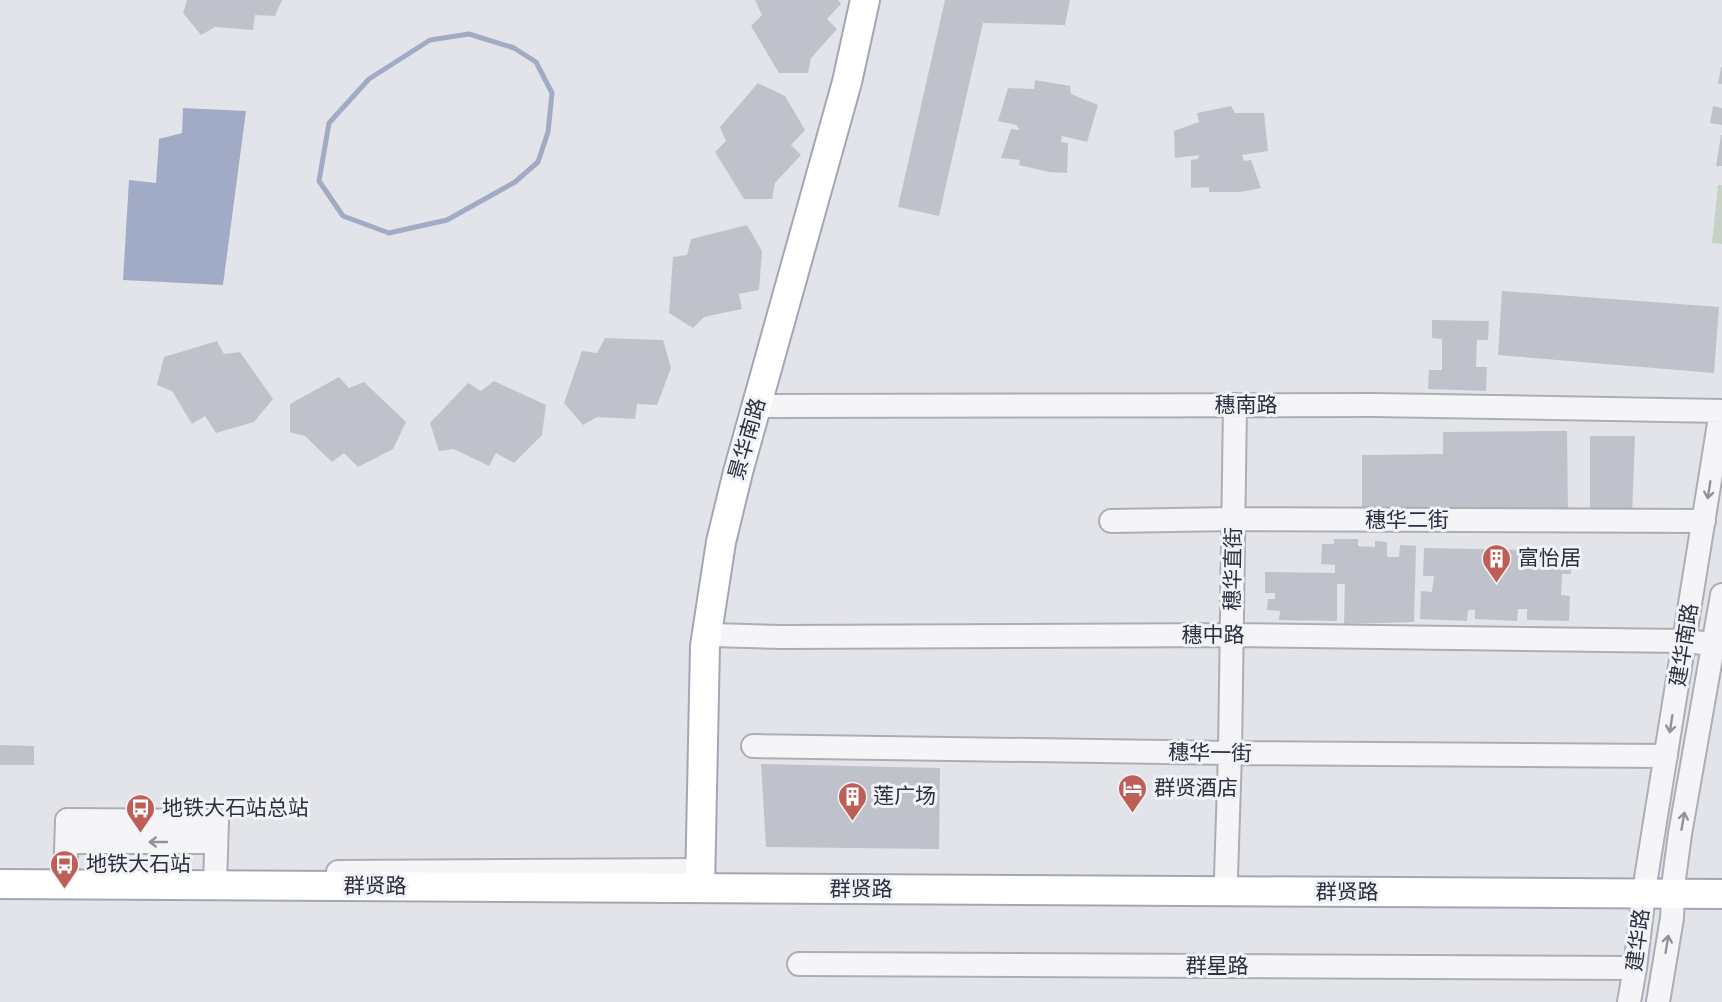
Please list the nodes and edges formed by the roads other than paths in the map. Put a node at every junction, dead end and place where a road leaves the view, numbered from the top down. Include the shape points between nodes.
1 (865, 0) edge
2 (1235, 405) junction
3 (769, 406) dead end
4 (1722, 411) edge
5 (1233, 519) junction
6 (1110, 521) dead end
7 (1704, 521) junction
8 (1722, 595) edge
9 (713, 635) dead end
10 (1232, 635) junction
11 (1684, 641) junction
12 (1713, 644) junction
13 (753, 746) dead end
14 (1230, 753) junction
15 (1666, 756) junction
16 (0, 866) edge
17 (70, 866) junction
18 (221, 867) junction
19 (1226, 877) junction
20 (1722, 877) edge
21 (700, 879) junction
22 (0, 884) edge
23 (1645, 886) junction
24 (1673, 887) junction
25 (1722, 894) edge
26 (799, 964) dead end
27 (1635, 968) junction
28 (1629, 1002) edge
29 (1658, 1002) edge

1 - 21 main road, 景华南路 via 847,81 721,542 705,646
2 - 3 street, 穗南路
2 - 4 street, 穗南路
2 - 5 street, 穗华直街
4 -> 7 street, 建华南路
5 - 6 street, 穗华二街
5 - 7 street, 穗华二街
5 - 10 street, 穗华直街
7 - 11 street, 建华南路
8 - 12 street, 建华南路
9 - 10 street, 穗中路
10 - 11 street, 穗中路
10 - 14 street, 穗华直街
11 - 12 street, 穗中路
11 -> 15 street, 建华南路
24 -> 12 street, 建华南路
13 - 14 street, 穗华一街
14 - 15 street, 穗华一街
14 - 19 street, 穗华直街
15 - 23 street, 建华南路
16 - 17 main road, 群贤路
17 - 18 main road, 群贤路
18 -> 17 street via 217,821 67,820
17 - 22 main road, 群贤路
18 - 21 main road, 群贤路
19 - 21 main road, 群贤路
19 - 23 main road, 群贤路 via 1521,876
20 - 21 main road, 群贤路
20 - 24 main road, 群贤路
21 - 23 main road, 群贤路
23 - 24 main road, 群贤路
23 - 27 street, 建华路
24 - 25 main road, 群贤路
29 -> 24 street, 建华路 via 1672,918
26 - 27 street, 群星路
27 - 28 street, 建华路

